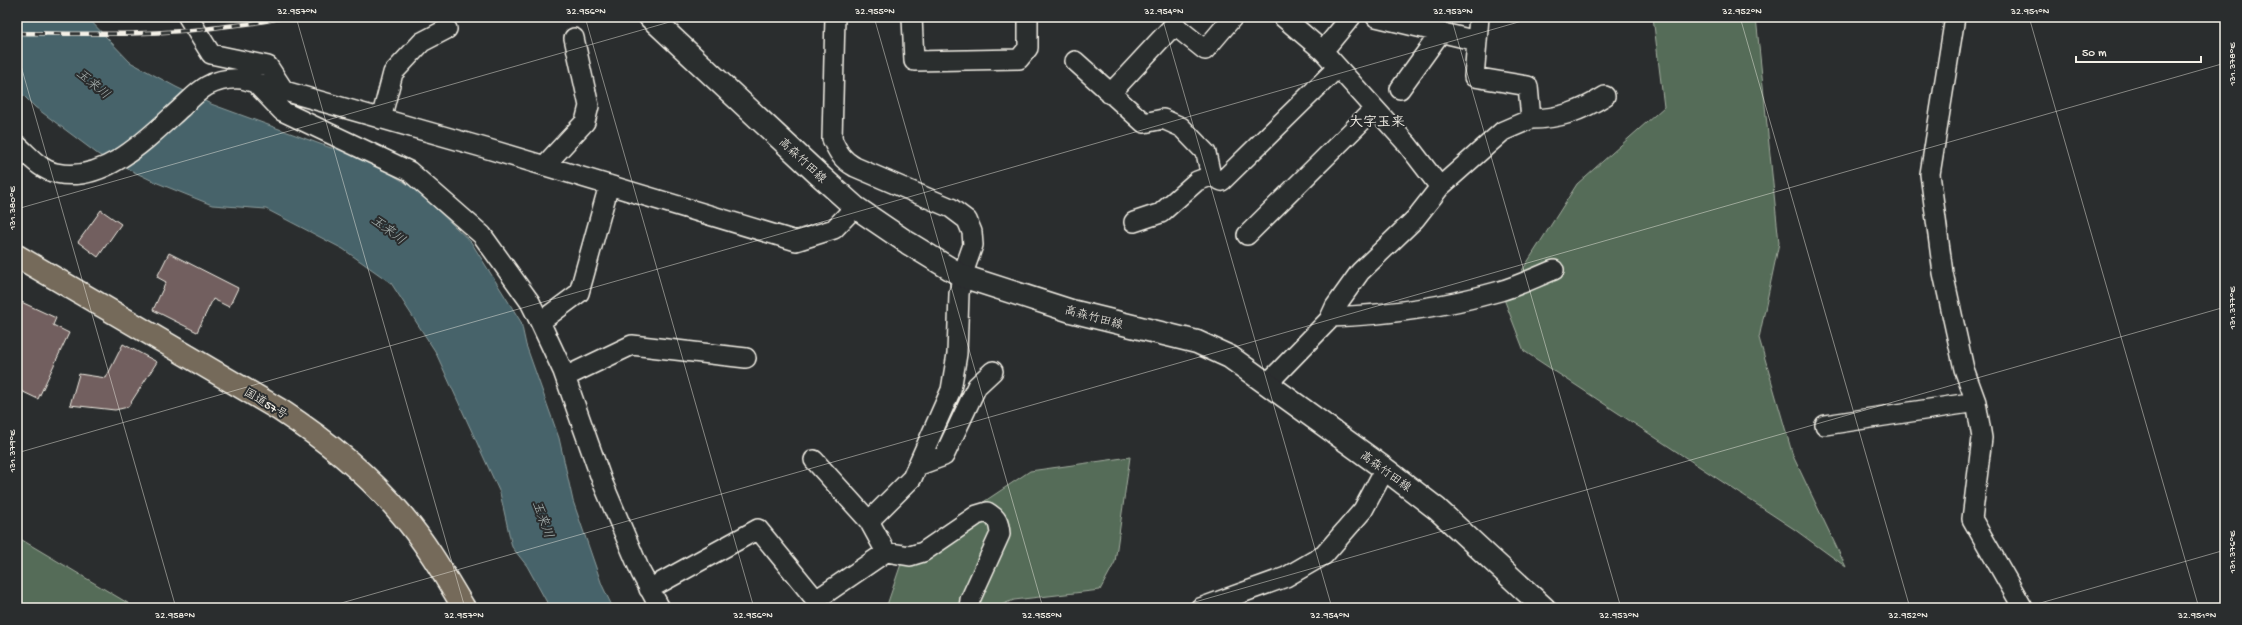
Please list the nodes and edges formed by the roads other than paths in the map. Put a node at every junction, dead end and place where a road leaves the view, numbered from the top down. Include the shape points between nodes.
1 (188, 17) edge
2 (650, 17) edge
3 (912, 17) edge
4 (1028, 17) edge
5 (1233, 17) edge
6 (1283, 17) edge
7 (1351, 17) edge
8 (1376, 17) edge
9 (1479, 17) edge
10 (1955, 17) edge
11 (832, 22) edge
12 (447, 29) dead end
13 (1441, 32) junction
14 (574, 38) dead end
15 (1477, 41) junction
16 (1323, 51) junction
17 (1075, 61) dead end
18 (1337, 68) junction
19 (257, 85) junction
20 (1400, 89) dead end
21 (285, 92) junction
22 (1110, 94) junction
23 (1605, 96) dead end
24 (1374, 109) junction
25 (381, 119) junction
26 (1531, 119) junction
27 (17, 145) edge
28 (545, 165) junction
29 (1211, 176) junction
30 (609, 185) junction
31 (1440, 187) junction
32 (855, 207) junction
33 (1134, 222) dead end
34 (1247, 235) dead end
35 (17, 256) edge
36 (1554, 270) dead end
37 (962, 276) junction
38 (1331, 317) junction
39 (540, 322) junction
40 (746, 358) dead end
41 (993, 371) dead end
42 (565, 377) junction
43 (1267, 384) junction
44 (1976, 402) junction
45 (1825, 425) dead end
46 (814, 460) dead end
47 (917, 466) junction
48 (1385, 469) junction
49 (869, 521) junction
50 (886, 552) junction
51 (650, 589) junction
52 (464, 608) edge
53 (660, 608) edge
54 (969, 608) edge
55 (1200, 608) edge
56 (1544, 608) edge
57 (2023, 608) edge

1 - 21 street via 211,54 268,66
2 - 32 main road, 高森竹田線
3 - 4 street via 914,61 1019,59 1028,48
5 - 22 street via 1205,50 1174,25
6 - 16 street
7 - 16 street
8 - 13 street
9 - 15 street
10 - 44 street via 1930,174 1944,273 1964,369
11 - 37 street via 832,139 838,154 845,162 951,208 967,220 972,232 973,245
12 - 25 street via 422,42 393,73
13 - 15 street
13 - 20 street
14 - 28 street via 589,106 585,122
15 - 26 street via 1474,77 1528,86
16 - 18 street
17 - 22 street
18 - 24 street
18 - 29 street via 1222,181
19 - 21 street
19 - 27 street via 242,79 230,78 206,86 142,143 106,166 81,174 56,173 39,165
19 - 39 street via 282,111 409,171 482,235 530,302
21 - 25 street
22 - 29 street via 1144,124 1163,119 1181,127 1206,152
23 - 26 street via 1570,114 1549,119
24 - 31 street via 1408,144
24 - 34 street
25 - 28 street
26 - 31 street via 1503,131
28 - 30 street
29 - 33 street via 1197,180 1161,213
30 - 32 street via 796,241 834,229
30 - 39 street via 579,293
31 - 38 street via 1415,219 1360,272 1335,307
32 - 37 main road, 高森竹田線 via 908,244
35 - 52 highway, 国道57号 via 280,410 316,434 376,486 403,516
36 - 38 street via 1501,291 1436,308
37 - 43 main road, 高森竹田線 via 1071,311 1197,342 1230,357
37 - 47 street via 957,354 951,390
38 - 43 street
39 - 42 street
40 - 42 street via 632,345
41 - 47 street via 977,386 944,456
42 - 51 street via 602,481
43 - 48 main road, 高森竹田線
44 - 45 street
44 - 57 street via 1982,438 1972,519
46 - 49 street
47 - 49 street via 912,478
48 - 55 street via 1363,510 1324,555 1286,577
48 - 56 main road, 高森竹田線 via 1437,509
49 - 50 street
50 - 51 street via 816,600 758,529
50 - 54 street via 910,556 923,552 977,515 987,512 996,517 1000,534 970,600
51 - 53 street

